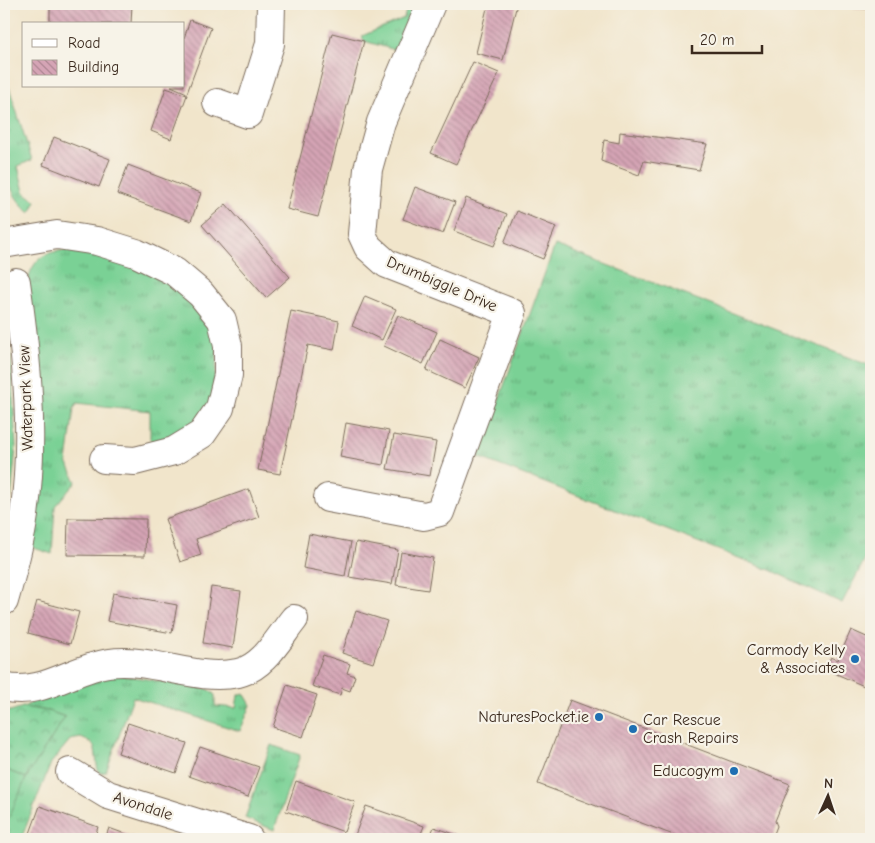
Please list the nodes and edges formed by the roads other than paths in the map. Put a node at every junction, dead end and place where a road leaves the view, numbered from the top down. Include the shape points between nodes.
1 (270, 4) edge
2 (431, 4) edge
3 (217, 103) dead end
4 (6, 233) edge
5 (10, 283) edge
6 (104, 459) dead end
7 (328, 498) dead end
8 (14, 514) edge
9 (4, 601) edge
10 (294, 619) dead end
11 (4, 687) edge
12 (70, 772) dead end
13 (248, 839) edge

1 - 3 street via 270,44 248,114
2 - 7 street, Drumbiggle Drive via 381,122 368,169 362,234 368,247 387,264 512,313 440,512 424,516
4 - 5 street, Waterpark View
4 - 6 street via 97,241 136,253 175,272 201,294 222,320 228,346 228,375 220,408 202,434 174,451 135,461
5 - 8 street, Waterpark View via 25,344 29,410
8 - 9 street, Waterpark View
10 - 11 street via 258,665 238,673 210,675 111,663 86,668 37,688 14,690
12 - 13 street, Avondale via 108,795

